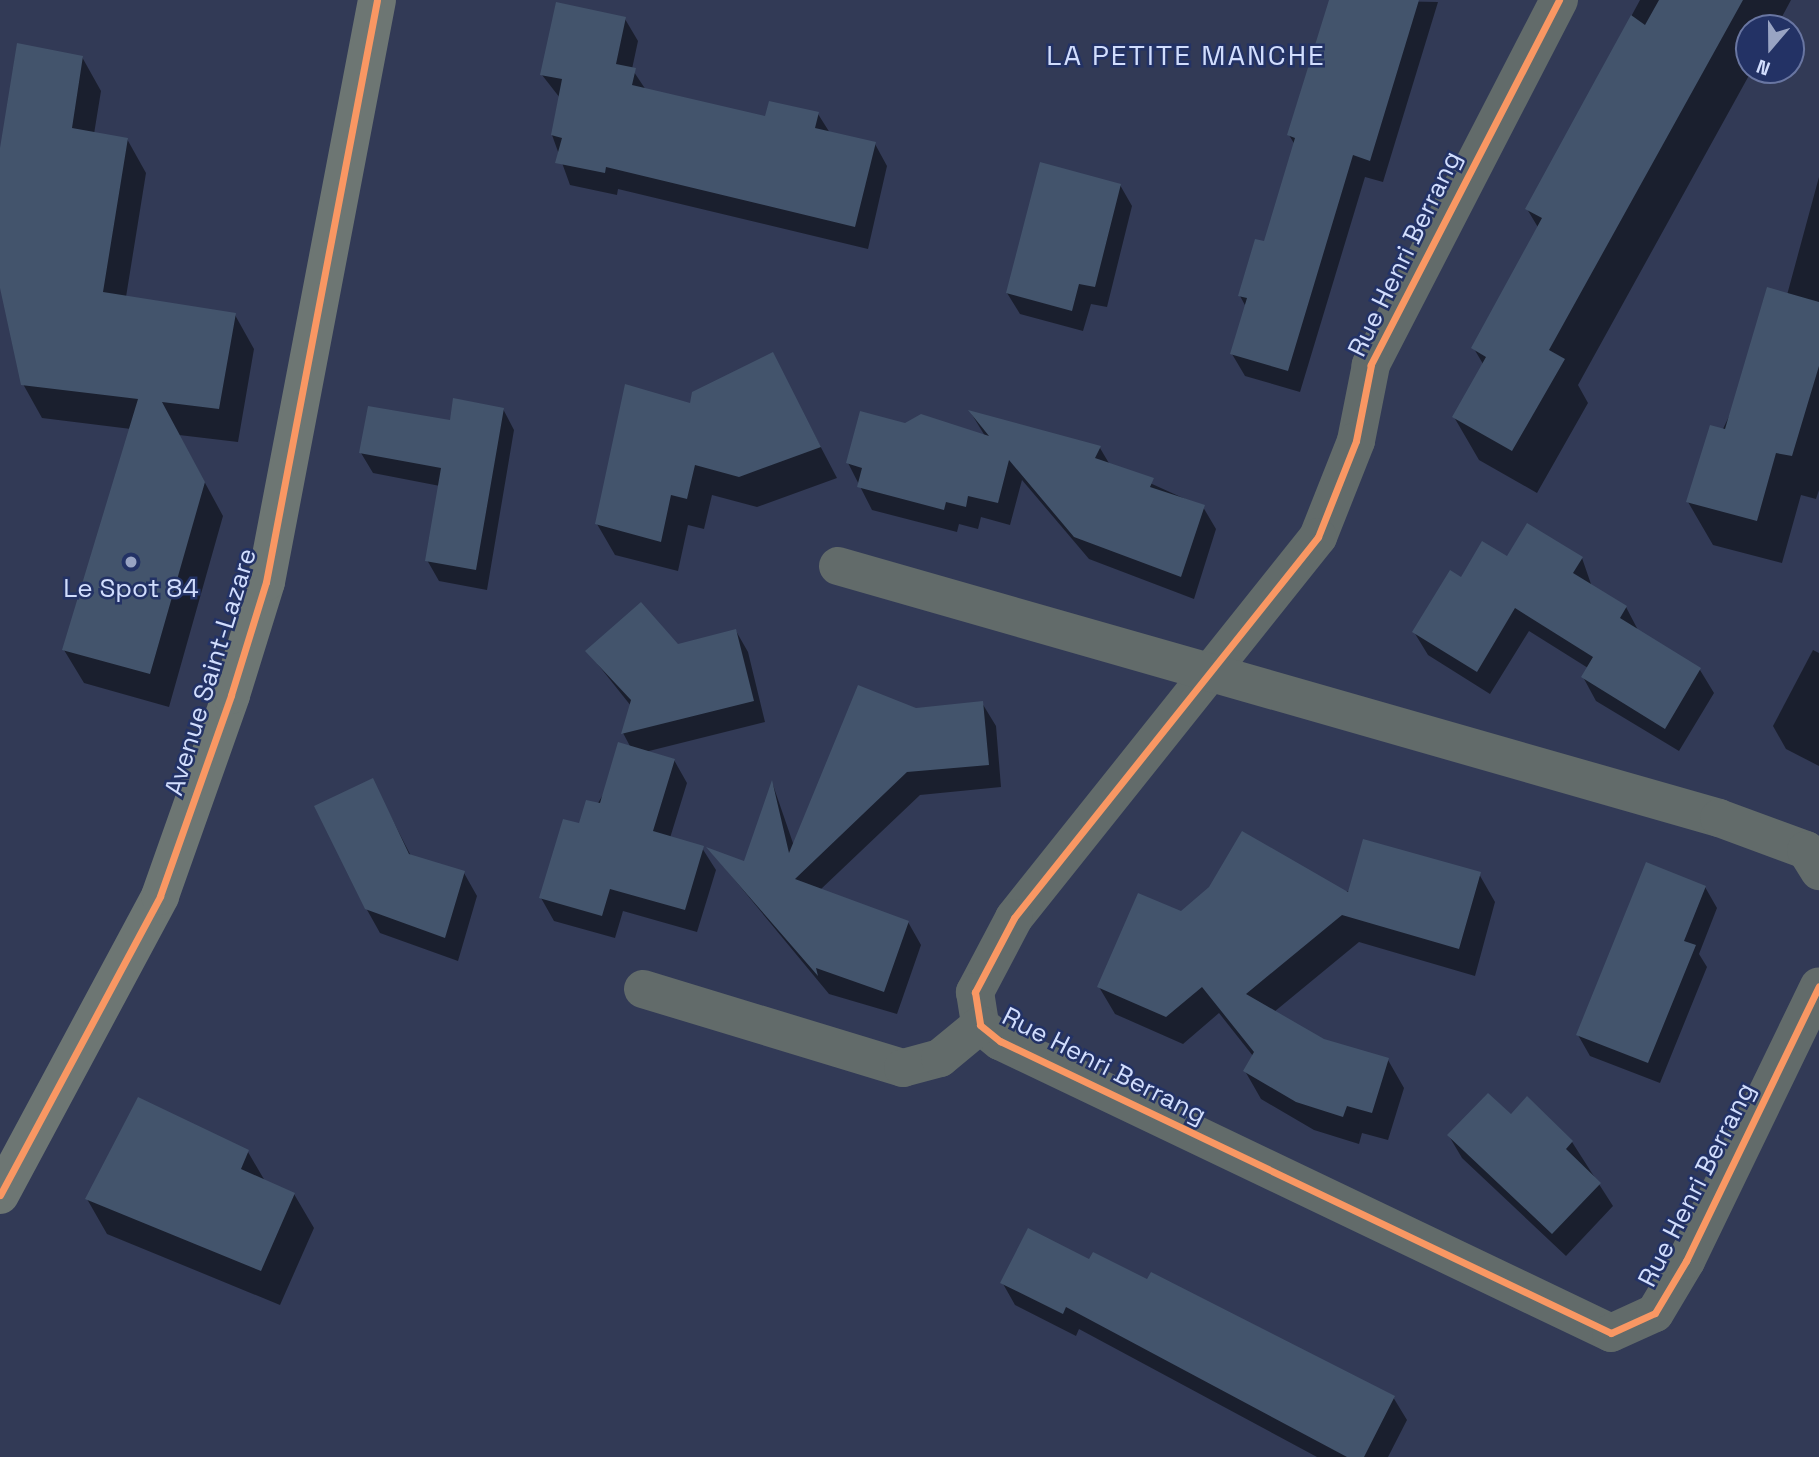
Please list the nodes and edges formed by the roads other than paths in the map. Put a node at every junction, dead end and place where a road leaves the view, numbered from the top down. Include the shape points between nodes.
1 (377, 0) edge
2 (1559, 0) edge
3 (838, 566) dead end
4 (1211, 671) junction
5 (1819, 871) edge
6 (1819, 986) edge
7 (643, 989) dead end
8 (980, 1025) junction
9 (0, 1195) edge

1 - 9 main road, Avenue Saint-Lazare via 266,582 231,695 160,896
2 - 4 street, Rue Henri Berrang via 1371,365 1356,441 1318,537
3 - 4 street
4 - 5 street via 1718,818 1806,850
4 - 8 street, Rue Henri Berrang via 1014,918 975,992
6 - 8 street, Rue Henri Berrang via 1686,1261 1655,1313 1611,1333 1025,1054
7 - 8 street, Rue Henri Berrang via 903,1068 940,1058

